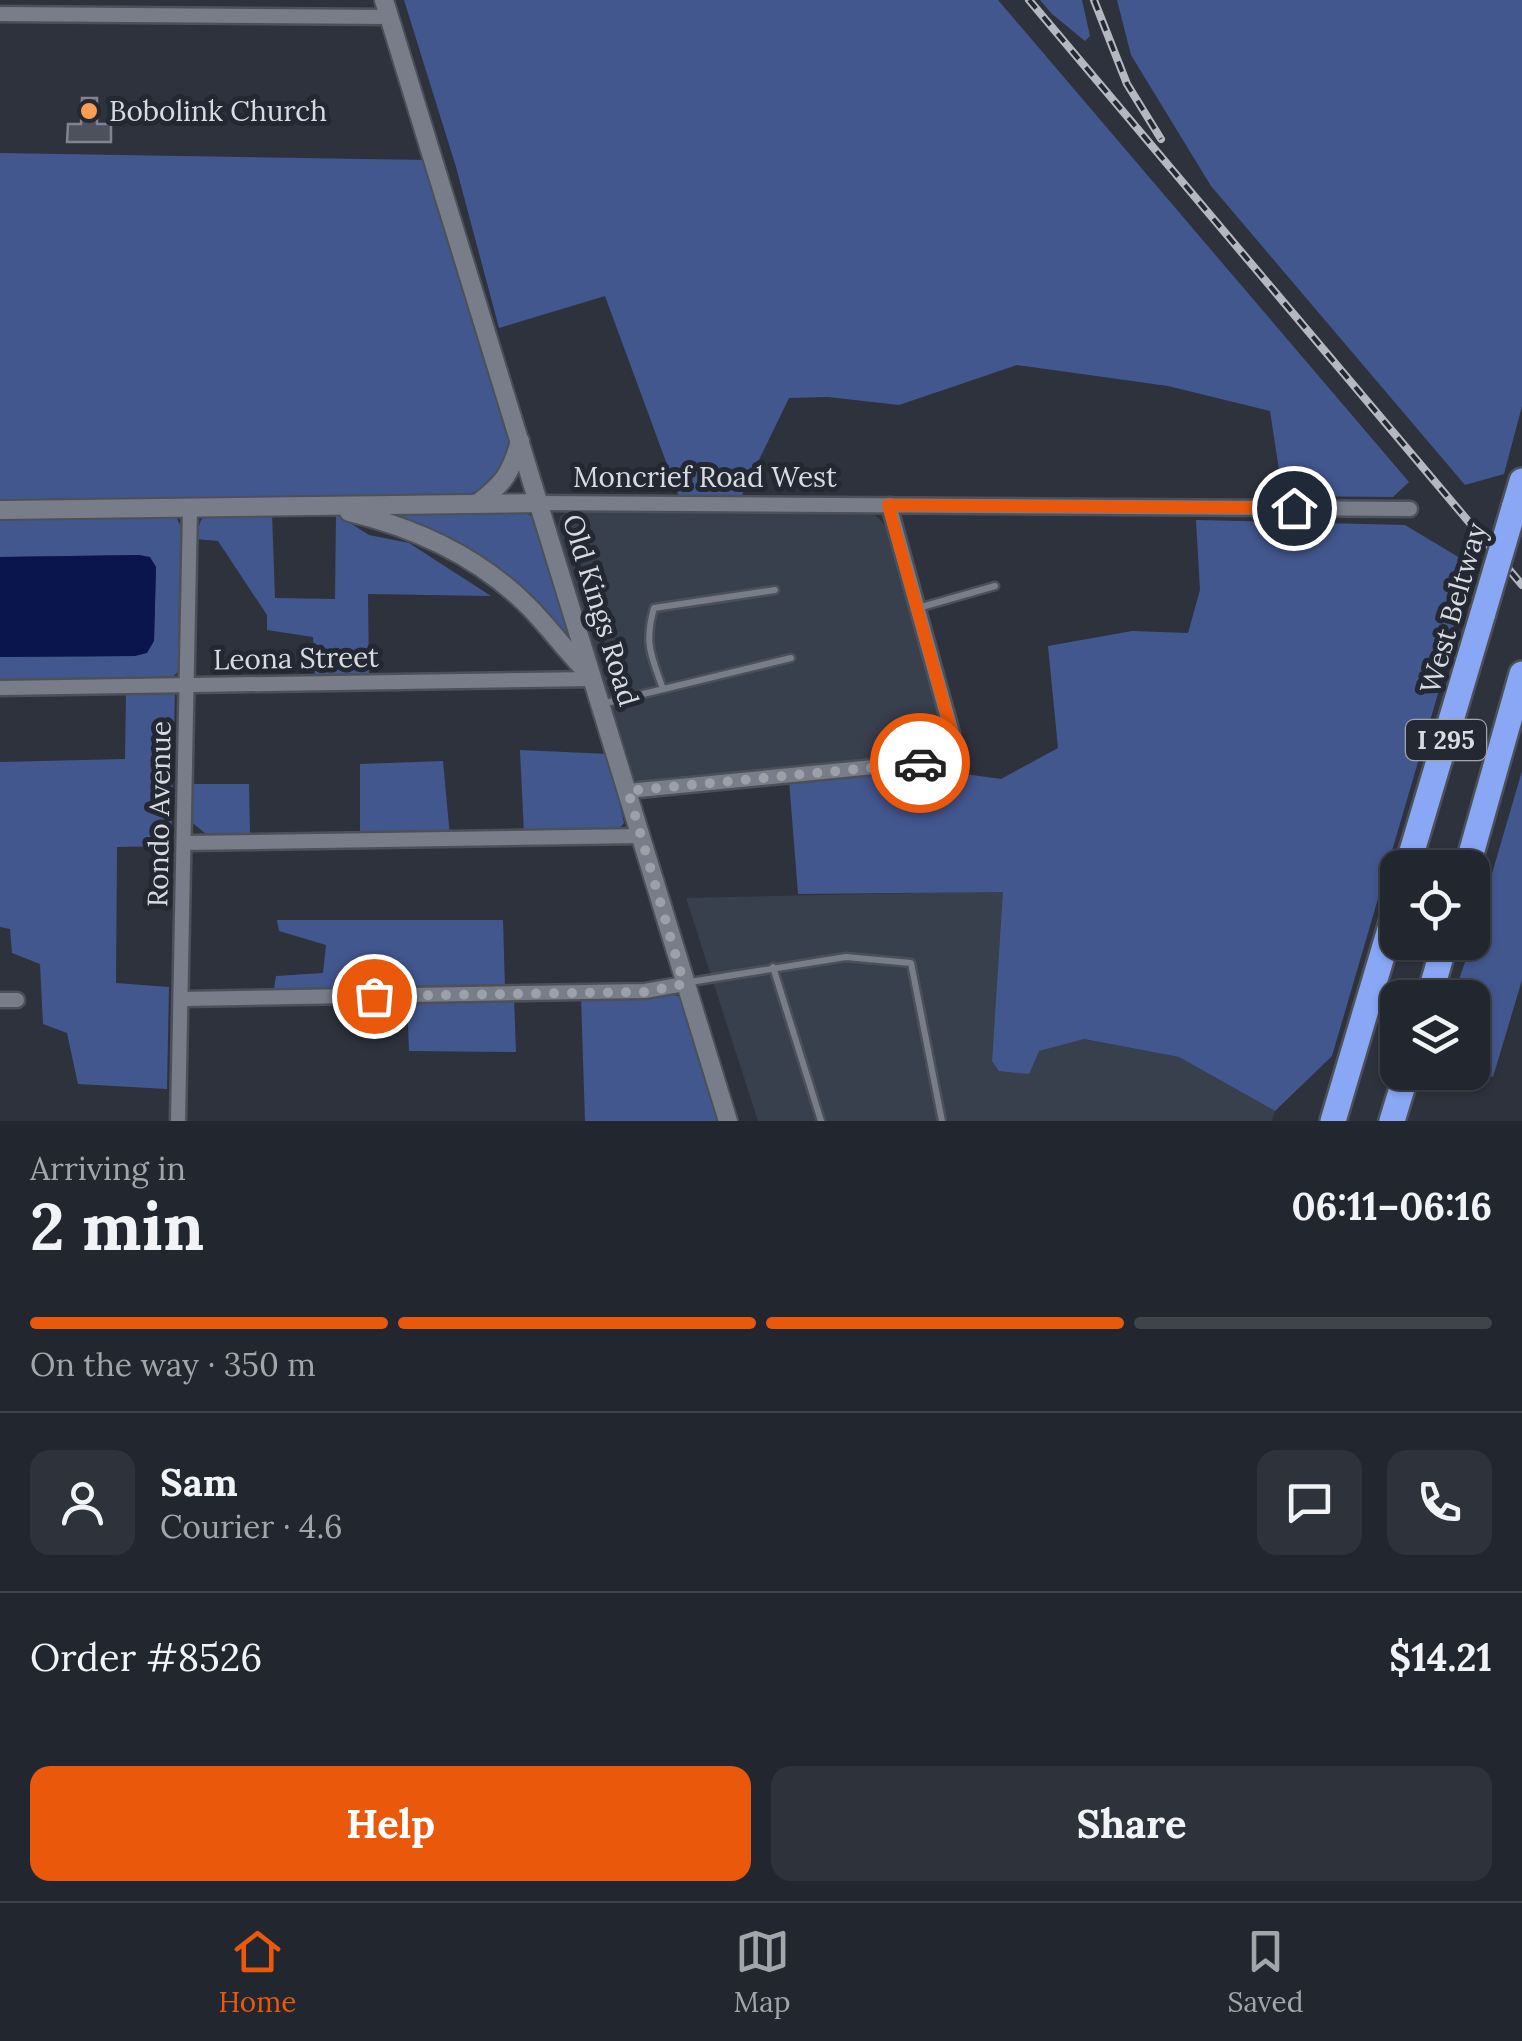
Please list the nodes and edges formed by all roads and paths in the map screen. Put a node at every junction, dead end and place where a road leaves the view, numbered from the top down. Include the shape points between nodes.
1 (93, 8) edge
2 (386, 8) edge
3 (0, 14) edge
4 (520, 441) junction
5 (1522, 481) edge
6 (539, 503) junction
7 (477, 504) junction
8 (320, 505) junction
9 (888, 505) junction
10 (190, 508) junction
11 (1410, 508) dead end
12 (0, 510) edge
13 (994, 586) dead end
14 (775, 590) dead end
15 (917, 608) junction
16 (790, 658) dead end
17 (1522, 674) edge
18 (594, 679) junction
19 (186, 684) junction
20 (0, 688) edge
21 (663, 689) junction
22 (601, 704) junction
23 (628, 791) junction
24 (642, 836) junction
25 (184, 842) junction
26 (1413, 850) edge
27 (1473, 850) edge
28 (1381, 960) edge
29 (774, 967) junction
30 (684, 984) junction
31 (181, 999) junction
32 (0, 1000) edge
33 (17, 1000) dead end
34 (1401, 1090) edge
35 (178, 1121) edge
36 (728, 1121) edge
37 (821, 1121) edge
38 (942, 1121) edge
39 (1333, 1121) edge
40 (1392, 1121) edge

1 - 2 street
1 - 3 street
2 - 4 street, Old Kings Road
4 - 6 street, Old Kings Road
4 - 7 street via 513,468
5 - 26 highway, West Beltway / I 295, bridge
6 - 7 street, Moncrief Road West
6 - 9 street, Moncrief Road West
6 - 18 street, Old Kings Road
7 - 8 street, Moncrief Road West
8 - 10 street, Moncrief Road West
8 - 18 street via 383,520 464,556 527,605
9 - 11 street, Moncrief Road West
9 - 15 street
10 - 12 street, Moncrief Road West
10 - 19 street, Rondo Avenue
13 - 15 lane
14 - 21 lane via 654,608 649,653
15 - 23 street via 952,733 950,750 935,761
16 - 21 lane
17 - 27 highway, I 295
18 - 19 street, Leona Street
18 - 22 street, Old Kings Road
19 - 20 street, Leona Street
19 - 25 street, Rondo Avenue
21 - 22 lane
22 - 23 street, Old Kings Road
23 - 24 street, Old Kings Road
24 - 25 street
24 - 30 street, Old Kings Road
25 - 31 street, Rondo Avenue
28 - 39 highway
29 - 30 lane
29 - 37 lane
29 - 38 lane via 846,957 911,964
30 - 31 street via 645,992
30 - 36 street, Old Kings Road
31 - 35 street, Rondo Avenue
32 - 33 street
34 - 40 highway

